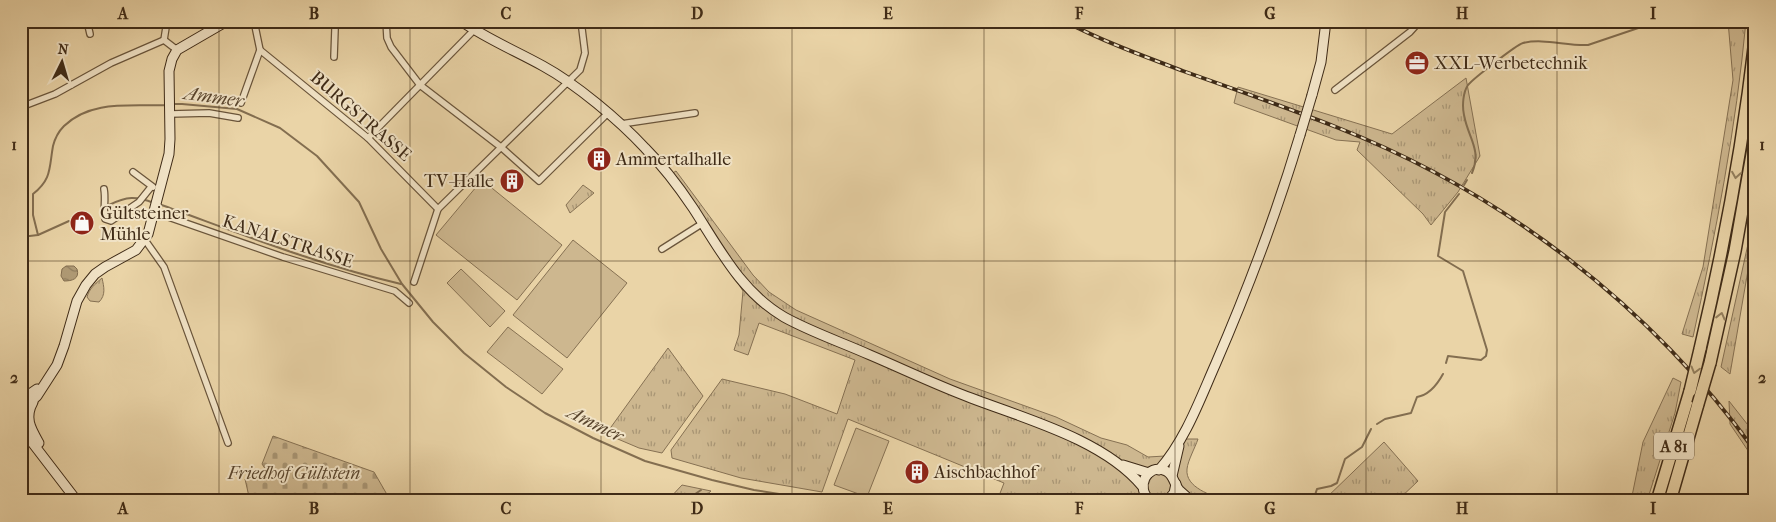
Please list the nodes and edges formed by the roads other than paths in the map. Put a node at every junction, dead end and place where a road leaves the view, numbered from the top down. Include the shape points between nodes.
1 (87, 21) edge
2 (167, 21) edge
3 (227, 21) edge
4 (254, 21) edge
5 (333, 21) edge
6 (386, 21) edge
7 (461, 21) edge
8 (581, 21) edge
9 (1326, 21) edge
10 (1420, 21) edge
11 (474, 30) junction
12 (90, 34) dead end
13 (164, 40) junction
14 (1755, 40) edge
15 (178, 50) junction
16 (260, 50) junction
17 (334, 58) dead end
18 (569, 83) junction
19 (420, 84) junction
20 (1335, 90) dead end
21 (241, 103) dead end
22 (21, 108) edge
23 (170, 112) junction
24 (695, 113) dead end
25 (607, 114) junction
26 (238, 118) dead end
27 (620, 124) junction
28 (1755, 137) edge
29 (368, 138) junction
30 (502, 148) junction
31 (133, 172) dead end
32 (155, 188) junction
33 (104, 189) dead end
34 (156, 206) junction
35 (438, 209) junction
36 (703, 223) junction
37 (145, 240) junction
38 (662, 249) dead end
39 (414, 282) dead end
40 (409, 303) dead end
41 (47, 381) junction
42 (37, 396) junction
43 (21, 400) edge
44 (21, 410) edge
45 (21, 428) edge
46 (228, 443) dead end
47 (1179, 444) junction
48 (1121, 464) junction
49 (1159, 470) junction
50 (55, 471) junction
51 (1149, 473) junction
52 (1174, 480) junction
53 (1142, 486) junction
54 (1147, 499) edge
55 (1172, 500) edge
56 (77, 501) edge
57 (1191, 501) edge
58 (1657, 501) edge
59 (1670, 501) edge

1 - 12 street
2 - 13 street
3 - 15 street
4 - 16 street
5 - 17 street
6 - 19 street via 391,46
7 - 11 street
8 - 18 street via 585,53 580,70
9 - 47 street, bridge via 1312,95 1279,199 1244,295
10 - 20 street
11 - 18 street
11 - 19 street
13 - 15 street
13 - 22 street
14 -> 58 highway, A 81, bridge via 1723,248 1690,391
15 - 23 street via 169,71
16 - 21 street
16 - 29 street, BURGSTRASSE
18 - 25 street
18 - 30 street
19 - 29 street
19 - 30 street
23 - 26 street
23 - 32 street via 169,154
24 - 27 street
25 - 27 street
25 - 30 street via 539,181
27 - 36 street via 668,174
59 -> 28 highway, A 81, bridge via 1710,363 1735,251
29 - 35 street, BURGSTRASSE
30 - 35 street
31 - 32 street
32 - 33 street via 112,222 105,219 103,211
32 - 34 street
34 - 37 street
34 - 40 street, KANALSTRASSE via 283,257 395,291
35 - 39 street
36 - 38 street
36 - 48 street via 743,282 782,315 951,391 1067,436
37 - 41 street via 133,252 100,270 86,285 75,307 62,353
37 - 46 street via 164,267
41 - 42 street
41 - 43 street
42 - 44 street
42 - 50 street via 30,408 29,423
45 - 50 street
47 - 49 street
47 - 52 street
48 - 51 street
48 - 53 street
49 - 51 street
49 - 52 street via 1168,472
50 - 56 street
51 - 53 street
52 - 55 street
52 - 57 street
53 - 54 street

